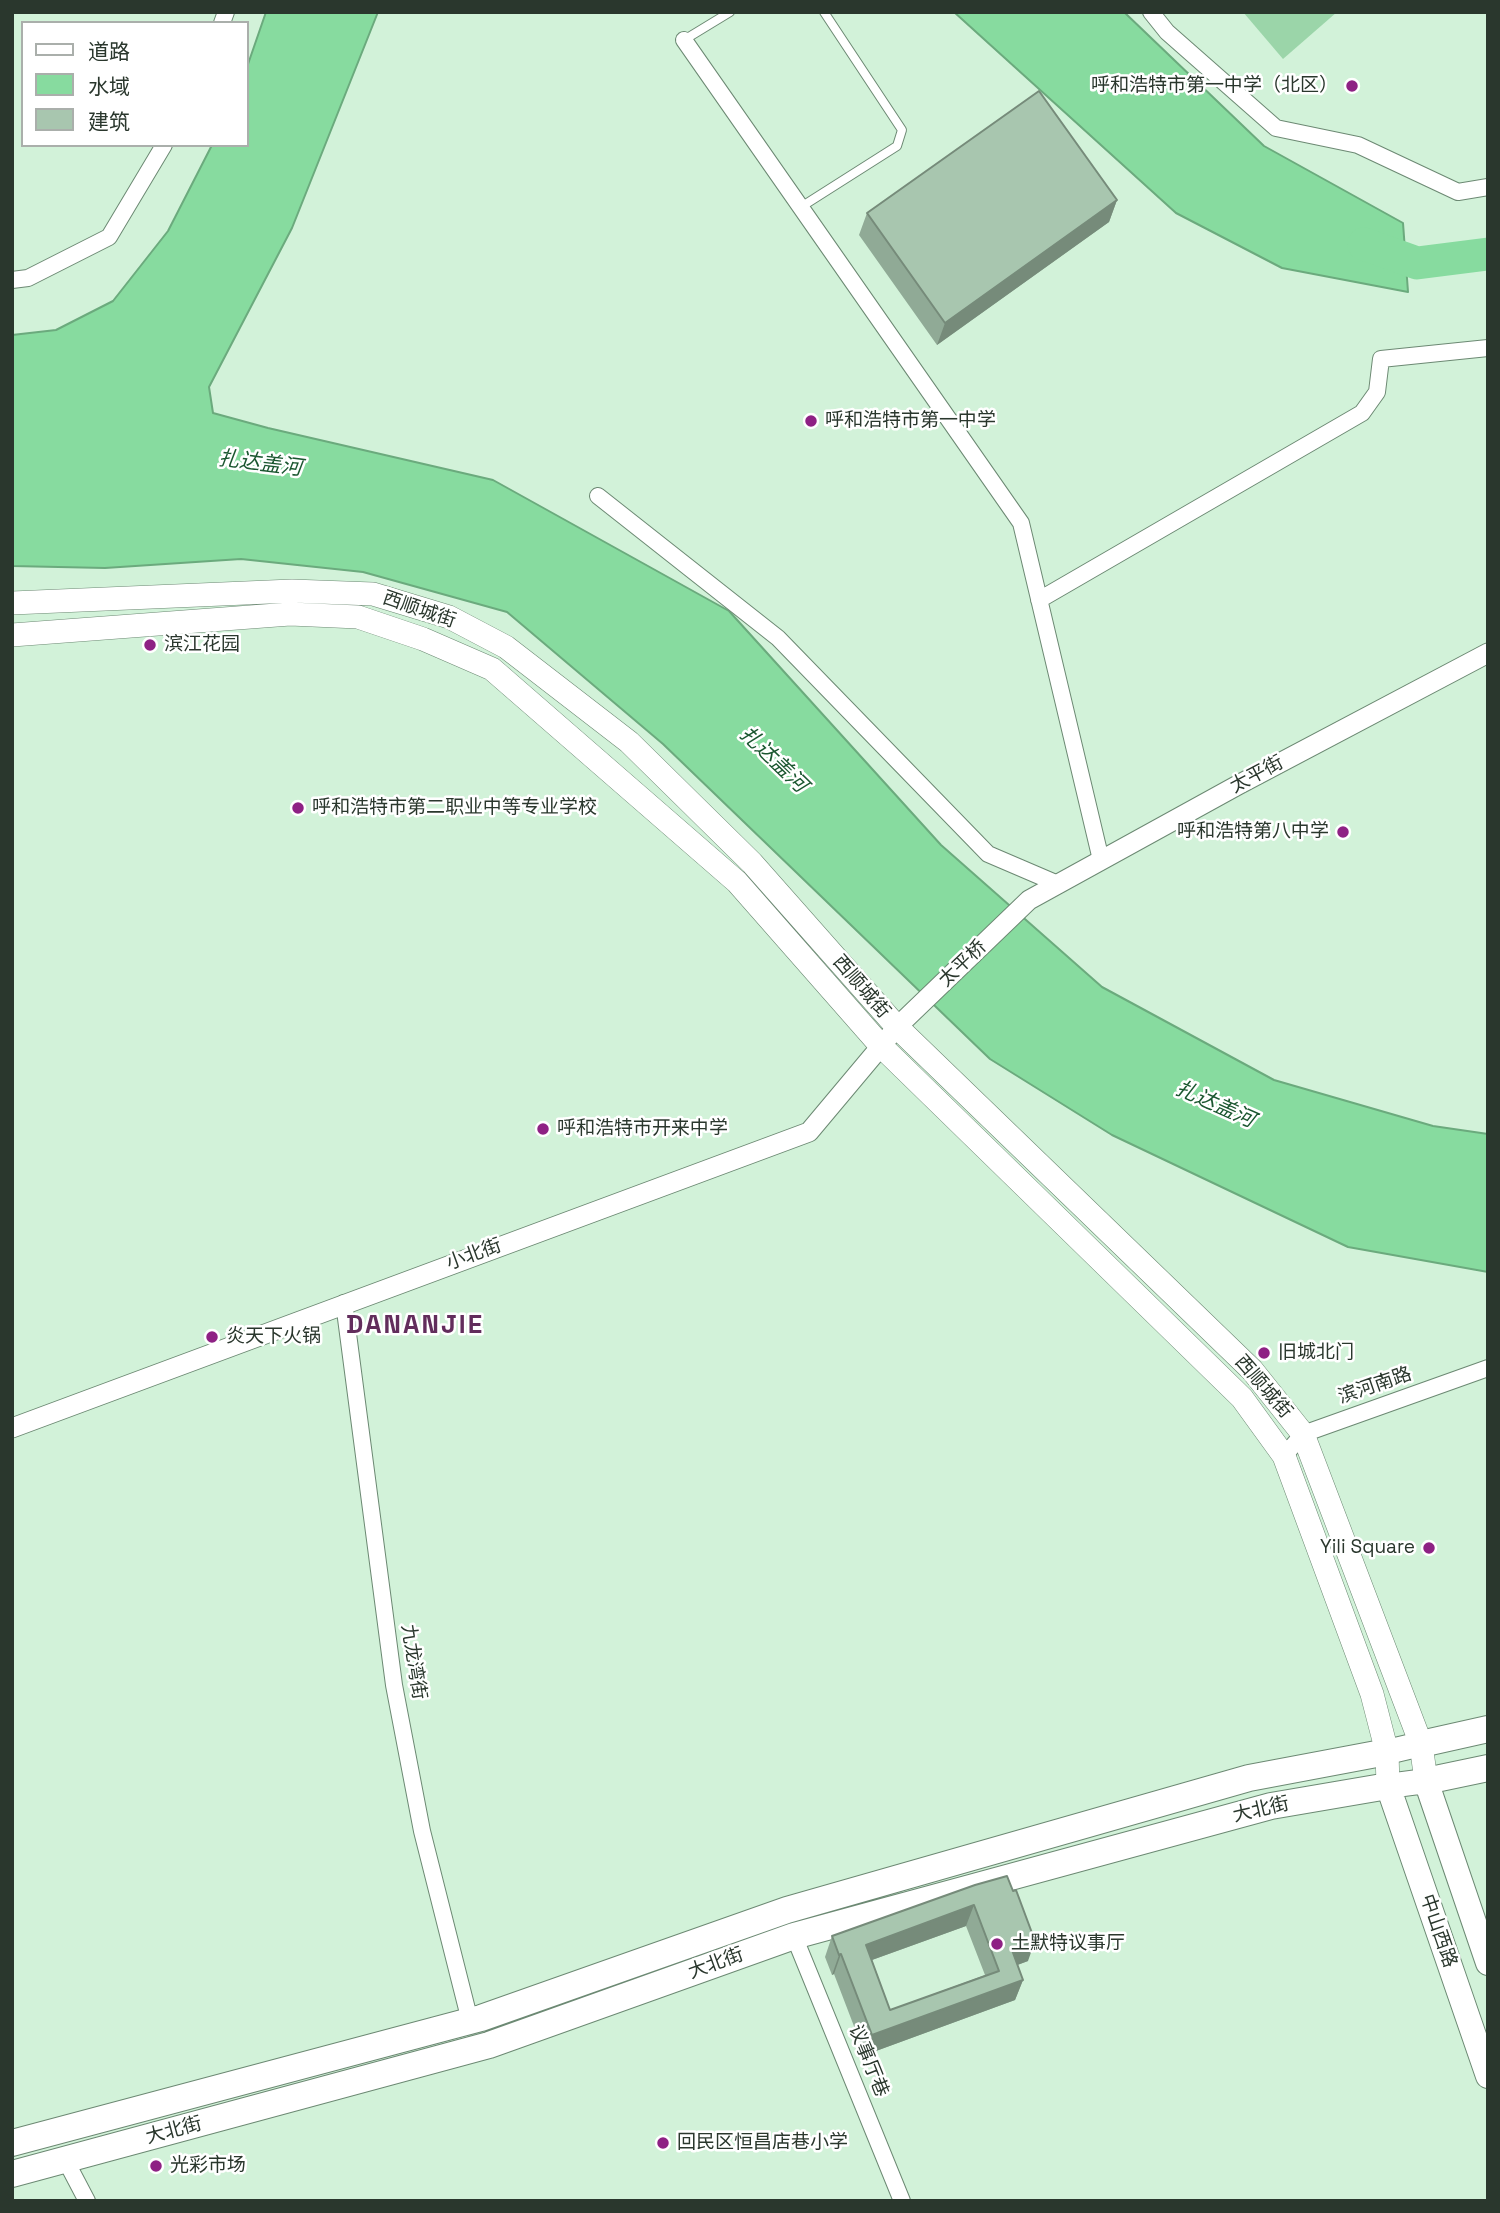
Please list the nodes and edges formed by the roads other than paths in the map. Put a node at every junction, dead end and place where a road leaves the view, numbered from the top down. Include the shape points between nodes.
1 (730, 12) edge
2 (824, 12) edge
3 (1151, 12) edge
4 (684, 40) joint
5 (163, 147) edge
6 (1488, 187) edge
7 (801, 207) junction
8 (12, 280) edge
9 (1488, 348) edge
10 (598, 496) dead end
11 (1039, 600) junction
12 (12, 603) edge
13 (12, 635) edge
14 (1488, 653) edge
15 (1101, 860) junction
16 (1058, 884) junction
17 (1029, 900) joint
18 (897, 1027) junction
19 (881, 1046) junction
20 (344, 1303) junction
21 (1488, 1368) edge
22 (12, 1428) edge
23 (1303, 1434) junction
24 (1284, 1456) junction
25 (1488, 1729) edge
26 (1421, 1744) junction
27 (1387, 1752) junction
28 (1488, 1768) edge
29 (1426, 1781) junction
30 (1388, 1786) junction
31 (794, 1936) junction
32 (1488, 1963) edge
33 (470, 2021) junction
34 (1488, 2076) edge
35 (12, 2143) edge
36 (66, 2161) junction
37 (12, 2174) edge
38 (87, 2201) edge
39 (902, 2201) edge

1 - 4 lane
2 - 7 lane via 902,130 897,146
3 - 6 street via 1167,32 1276,128 1358,145 1458,192
4 - 7 street
5 - 8 street via 109,237 28,278
7 - 11 street via 1021,523
9 - 11 street via 1381,359 1377,392 1362,412
10 - 16 street via 778,638 988,854
11 - 15 street
12 - 18 main road, 西顺城街 via 292,591 373,594 449,617 506,647 629,742 752,863
13 - 19 main road, 西顺城街 via 290,614 358,617 492,669 737,882
14 - 15 street, 太平街
15 - 16 street, 太平街
16 - 17 street, 太平街
17 - 18 street, 太平桥
18 - 19 street, 小北街
18 - 23 main road, 西顺城街 via 1252,1370
19 - 20 street, 小北街 via 809,1132
19 - 24 main road, 西顺城街 via 1242,1398
20 - 22 street, 小北街
20 - 33 street, 九龙湾街 via 394,1685 422,1831
21 - 23 street, 滨河南路
23 - 24 street, 滨河南路
23 - 26 main road, 西顺城街
24 - 27 main road, 西顺城街 via 1372,1694
25 - 26 highway
26 - 27 main road
26 - 29 main road, 西顺城街
27 - 30 main road, 西顺城街
27 - 33 highway, 大北街 via 1249,1778 800,1907
28 - 29 highway
29 - 30 main road, 大北街
29 - 32 main road, 中山西路
30 - 31 highway, 大北街 via 1271,1806
30 - 34 main road, 中山西路
31 - 36 highway, 大北街 via 489,2045
31 - 39 street, 议事厅巷
33 - 35 highway, 大北街
36 - 37 highway, 大北街
36 - 38 street

